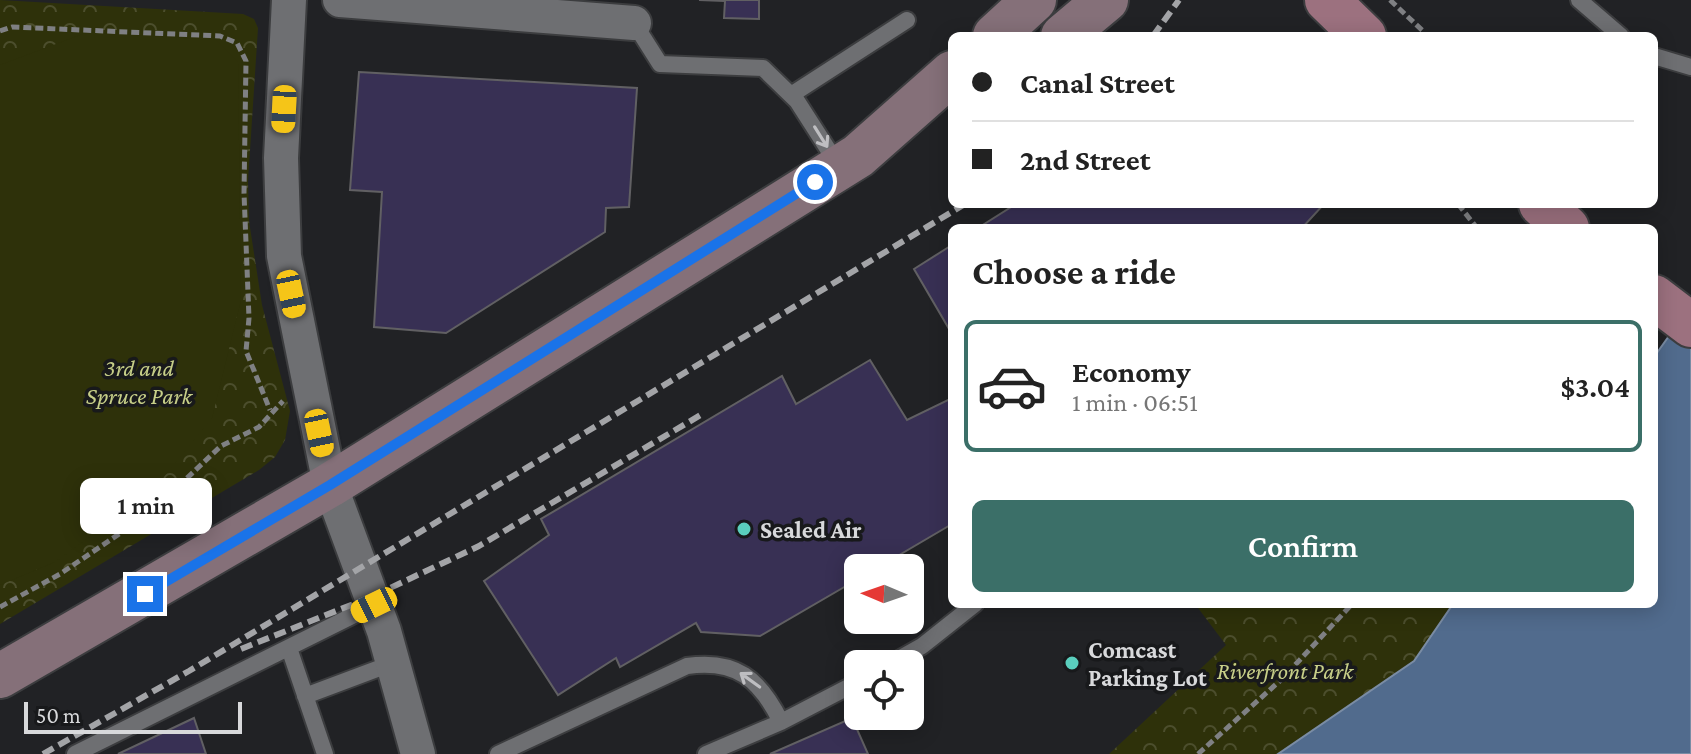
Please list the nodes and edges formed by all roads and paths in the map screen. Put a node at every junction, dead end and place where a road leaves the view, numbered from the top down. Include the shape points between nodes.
1 (289, 0) edge
2 (340, 0) edge
3 (1034, 0) edge
4 (1106, 0) edge
5 (1327, 0) edge
6 (1390, 0) edge
7 (1579, 0) edge
8 (494, 6) edge
9 (573, 9) edge
10 (907, 20) dead end
11 (634, 23) joint
12 (0, 31) edge
13 (999, 32) edge
14 (1068, 32) edge
15 (1360, 32) edge
16 (1424, 32) edge
17 (1616, 32) edge
18 (1658, 57) edge
19 (1691, 67) edge
20 (948, 76) edge
21 (791, 95) junction
22 (948, 116) edge
23 (848, 161) junction
24 (1461, 208) edge
25 (1545, 208) edge
26 (1474, 224) edge
27 (1563, 224) edge
28 (1658, 300) edge
29 (1691, 325) edge
30 (309, 380) junction
31 (270, 410) junction
32 (330, 485) junction
33 (374, 605) junction
34 (0, 607) edge
35 (970, 608) edge
36 (1348, 608) edge
37 (289, 648) junction
38 (915, 650) edge
39 (393, 663) junction
40 (0, 676) edge
41 (844, 689) edge
42 (305, 696) junction
43 (781, 722) junction
44 (75, 754) edge
45 (325, 754) edge
46 (418, 754) edge
47 (498, 754) edge
48 (706, 754) edge
49 (1198, 754) edge

1 - 30 street via 281,216
2 - 8 street
3 - 13 street
4 - 14 street
5 - 15 main road
6 - 16 path
7 - 17 lane
8 - 9 street
9 - 11 street
10 - 21 lane
11 - 21 lane via 660,64 763,68
12 - 31 path via 12,27 220,36 237,43 246,71 246,351
18 - 19 lane
20 - 23 street
21 -> 23 lane
22 - 23 street via 904,143
23 - 32 street
24 - 26 path
25 - 27 main road
28 - 29 main road
30 - 31 path
30 - 32 street
31 - 34 path via 259,427 221,446 150,513
32 - 33 street
32 - 40 street
33 - 37 lane
33 - 39 street
35 - 38 lane
36 - 49 path via 1282,679
37 - 42 lane
37 - 44 lane
39 - 42 lane
39 - 46 street
41 - 43 lane
42 - 45 lane
43 -> 47 lane via 758,685 729,666 710,663 687,666
43 - 48 lane

